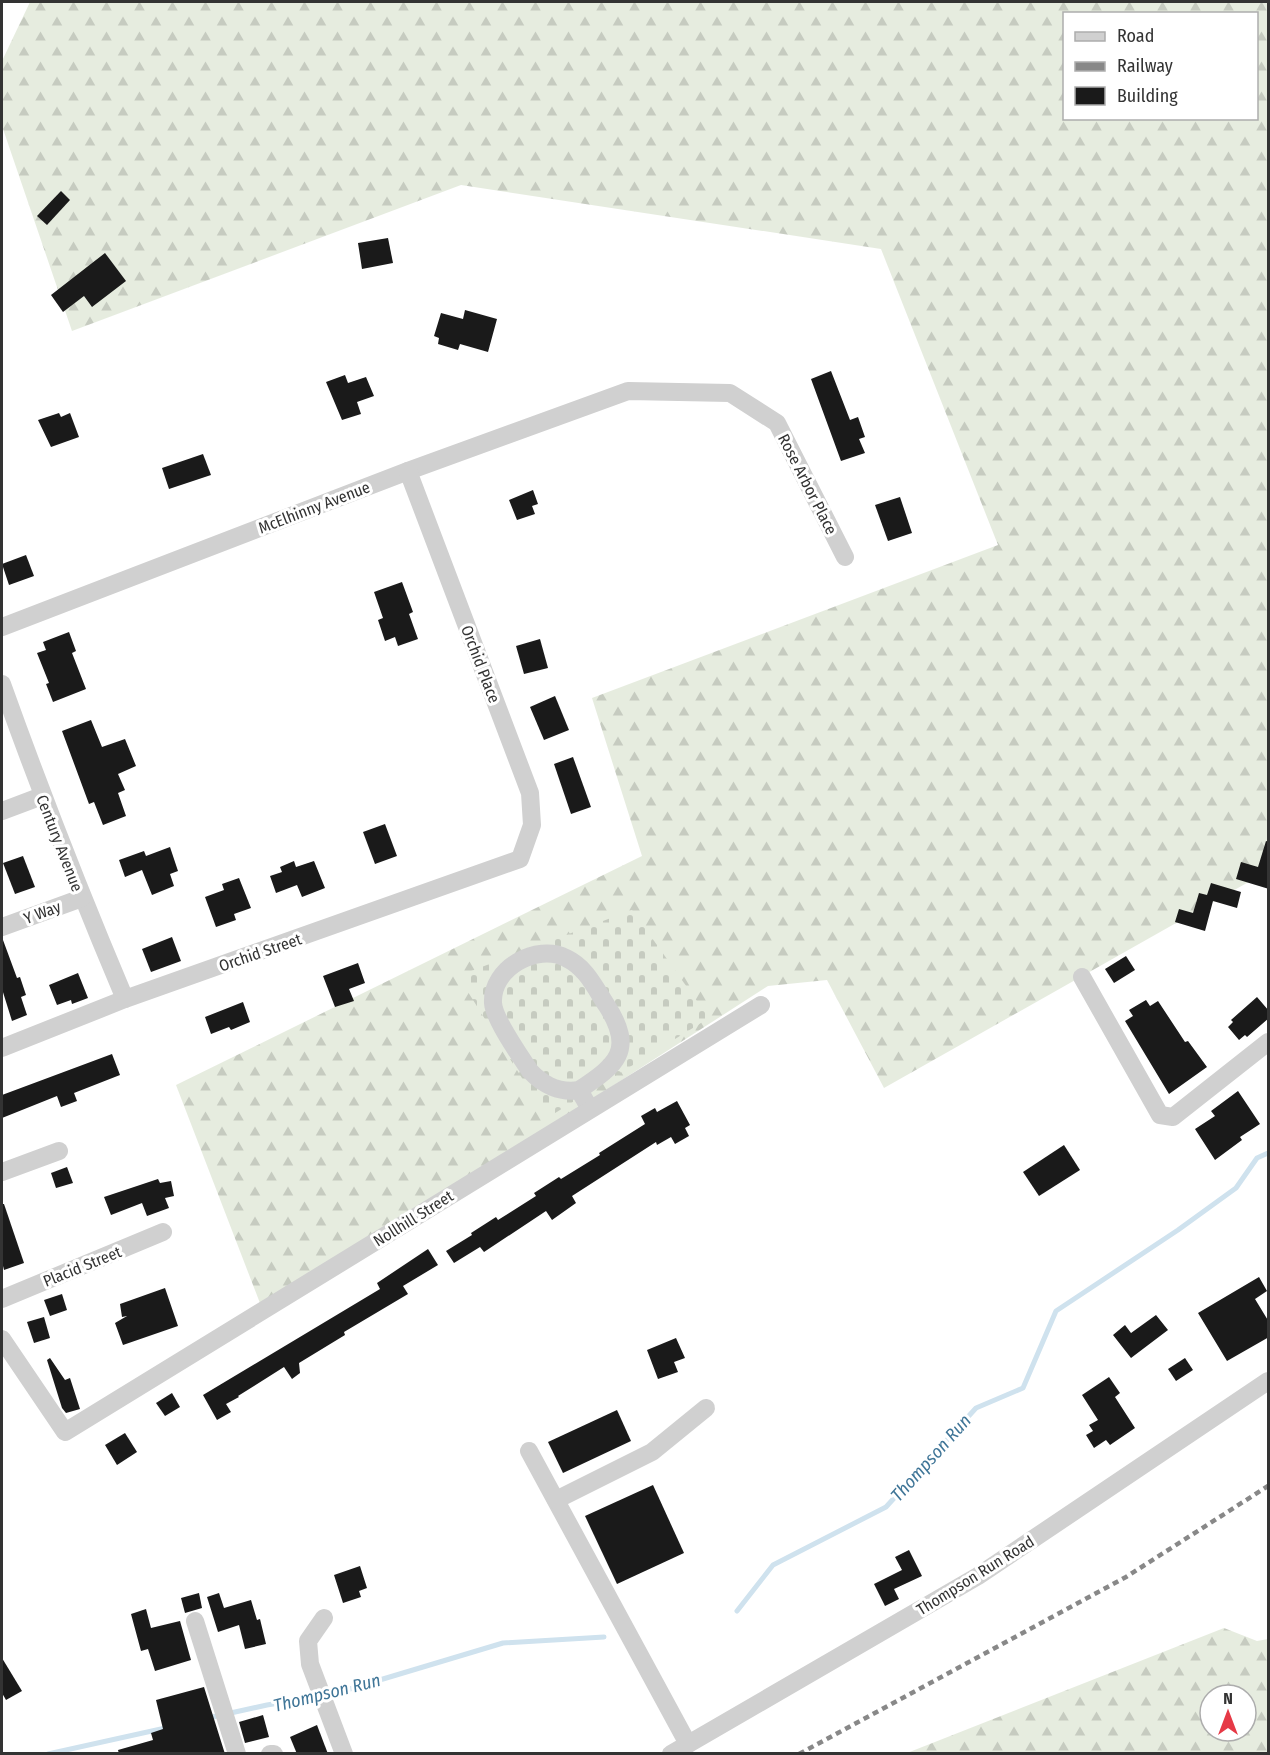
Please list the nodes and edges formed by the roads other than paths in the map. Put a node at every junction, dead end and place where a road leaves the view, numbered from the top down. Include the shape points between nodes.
1 (628, 392) joint
2 (408, 471) junction
3 (845, 557) dead end
4 (2, 627) edge
5 (2, 684) edge
6 (42, 796) junction
7 (2, 811) edge
8 (520, 860) joint
9 (82, 898) junction
10 (2, 927) edge
11 (1082, 977) dead end
12 (125, 999) junction
13 (762, 1005) dead end
14 (1269, 1042) edge
15 (2, 1048) edge
16 (579, 1090) junction
17 (590, 1109) junction
18 (59, 1151) dead end
19 (2, 1172) edge
20 (163, 1232) dead end
21 (2, 1299) edge
22 (2, 1339) edge
23 (1269, 1381) edge
24 (706, 1408) dead end
25 (529, 1451) dead end
26 (556, 1500) junction
27 (324, 1618) dead end
28 (195, 1621) dead end
29 (688, 1744) junction
30 (237, 1754) edge
31 (344, 1754) edge
32 (671, 1754) edge

1 - 2 street, McElhinny Avenue
1 - 3 street, Rose Arbor Place via 730,393 777,423
2 - 4 street, McElhinny Avenue
2 - 8 street, Orchid Place via 530,793 532,825
5 - 6 street, Century Avenue
6 - 7 street
6 - 9 street, Century Avenue
8 - 12 street, Orchid Street
9 - 10 street, Y Way
9 - 12 street, Century Avenue
11 - 14 street via 1160,1115 1173,1117
12 - 15 street, Orchid Street
13 - 17 street, Nollhill Street
16 - 16 street via 560,1089 537,1078 519,1056 495,1011 496,983 525,959 558,955 580,967 618,1025 621,1043 616,1060
16 - 17 street
17 - 22 street, Nollhill Street via 65,1432
18 - 19 street
20 - 21 street, Placid Street
23 - 29 street, Thompson Run Road via 978,1576
24 - 26 street via 652,1452
25 - 26 street
26 - 29 street
27 - 31 street via 309,1641 310,1664
28 - 30 street
29 - 32 street, Thompson Run Road

